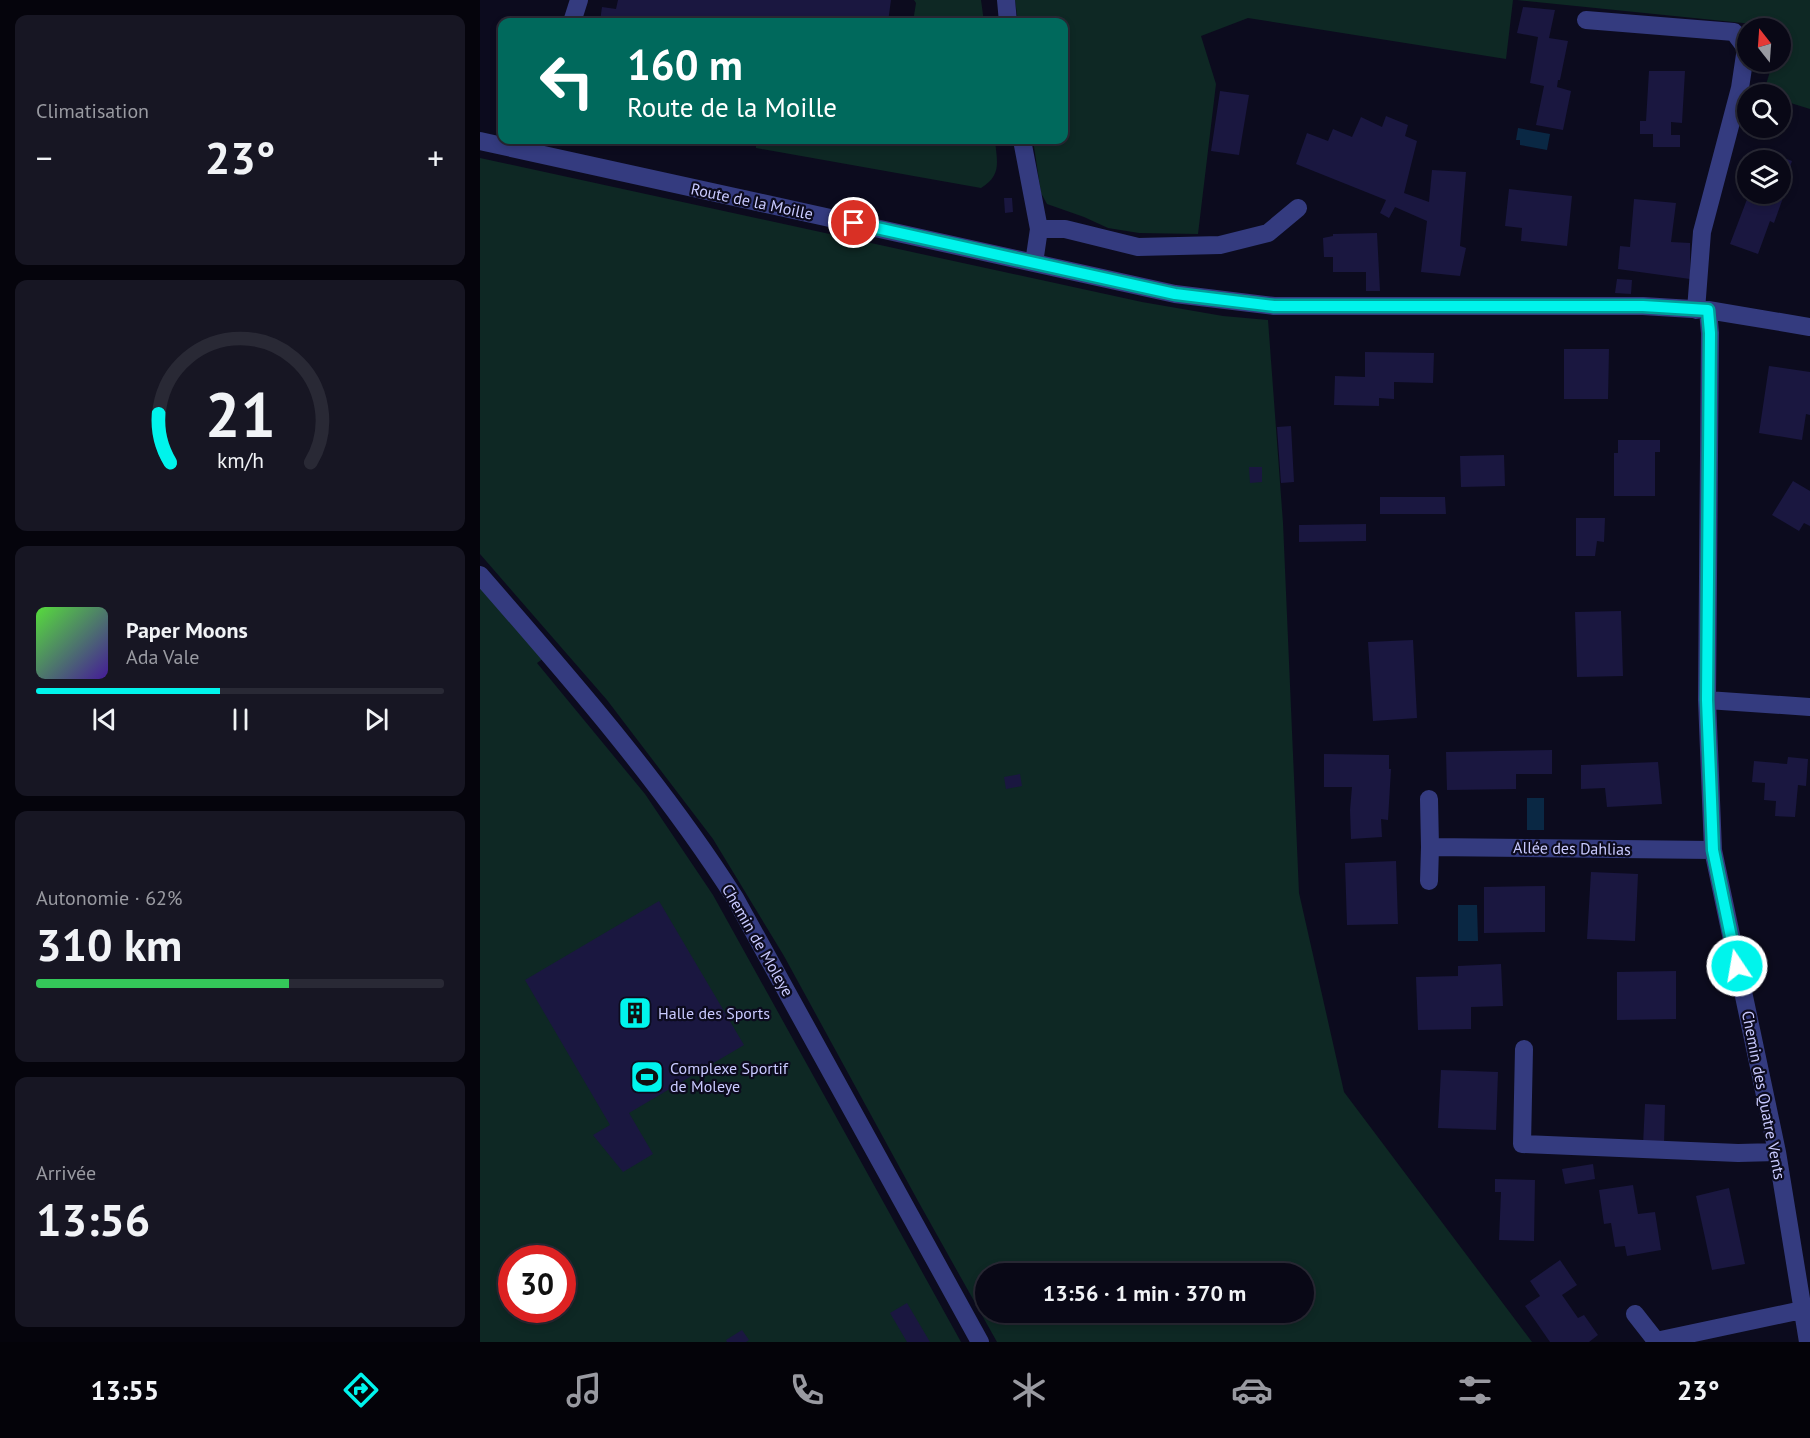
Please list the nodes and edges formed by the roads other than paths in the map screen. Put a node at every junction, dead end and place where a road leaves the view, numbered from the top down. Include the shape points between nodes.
1 (579, 0) edge
2 (1006, 0) edge
3 (573, 18) edge
4 (1008, 18) edge
5 (1586, 20) dead end
6 (480, 141) edge
7 (498, 143) edge
8 (515, 144) edge
9 (1023, 144) edge
10 (539, 146) edge
11 (1298, 208) dead end
12 (1039, 228) junction
13 (1034, 263) junction
14 (1702, 310) junction
15 (1810, 327) edge
16 (480, 575) edge
17 (1707, 700) junction
18 (1810, 707) edge
19 (1429, 799) dead end
20 (1430, 847) junction
21 (1713, 850) junction
22 (1429, 881) dead end
23 (1524, 1049) dead end
24 (1777, 1152) junction
25 (1802, 1310) junction
26 (1635, 1314) dead end
27 (980, 1342) edge
28 (1656, 1342) edge
29 (1808, 1342) edge

1 - 3 street
2 - 4 street
5 - 14 street, Chemin des Quatre Vents via 1734,32 1746,48 1740,88 1702,232
6 - 7 street, Route de la Moille
8 - 10 street, Route de la Moille
9 - 12 street
10 - 13 street, Route de la Moille
11 - 12 street via 1268,233 1220,245 1138,247 1065,229
12 - 13 street
13 - 14 street, Route de la Moille via 1175,294 1274,306 1643,306
14 - 15 street, Route de la Moille
14 - 17 street, Chemin des Quatre Vents via 1710,345
16 - 27 street, Chemin de Moleye via 686,822 747,918
17 - 18 street
17 - 21 street, Chemin des Quatre Vents
19 - 20 street
20 - 21 street, Allée des Dahlias
20 - 22 street
21 - 24 street, Chemin des Quatre Vents
23 - 24 street via 1522,1144
24 - 25 street, Chemin des Quatre Vents
25 - 28 street
25 - 29 street, Chemin des Quatre Vents
26 - 28 street

